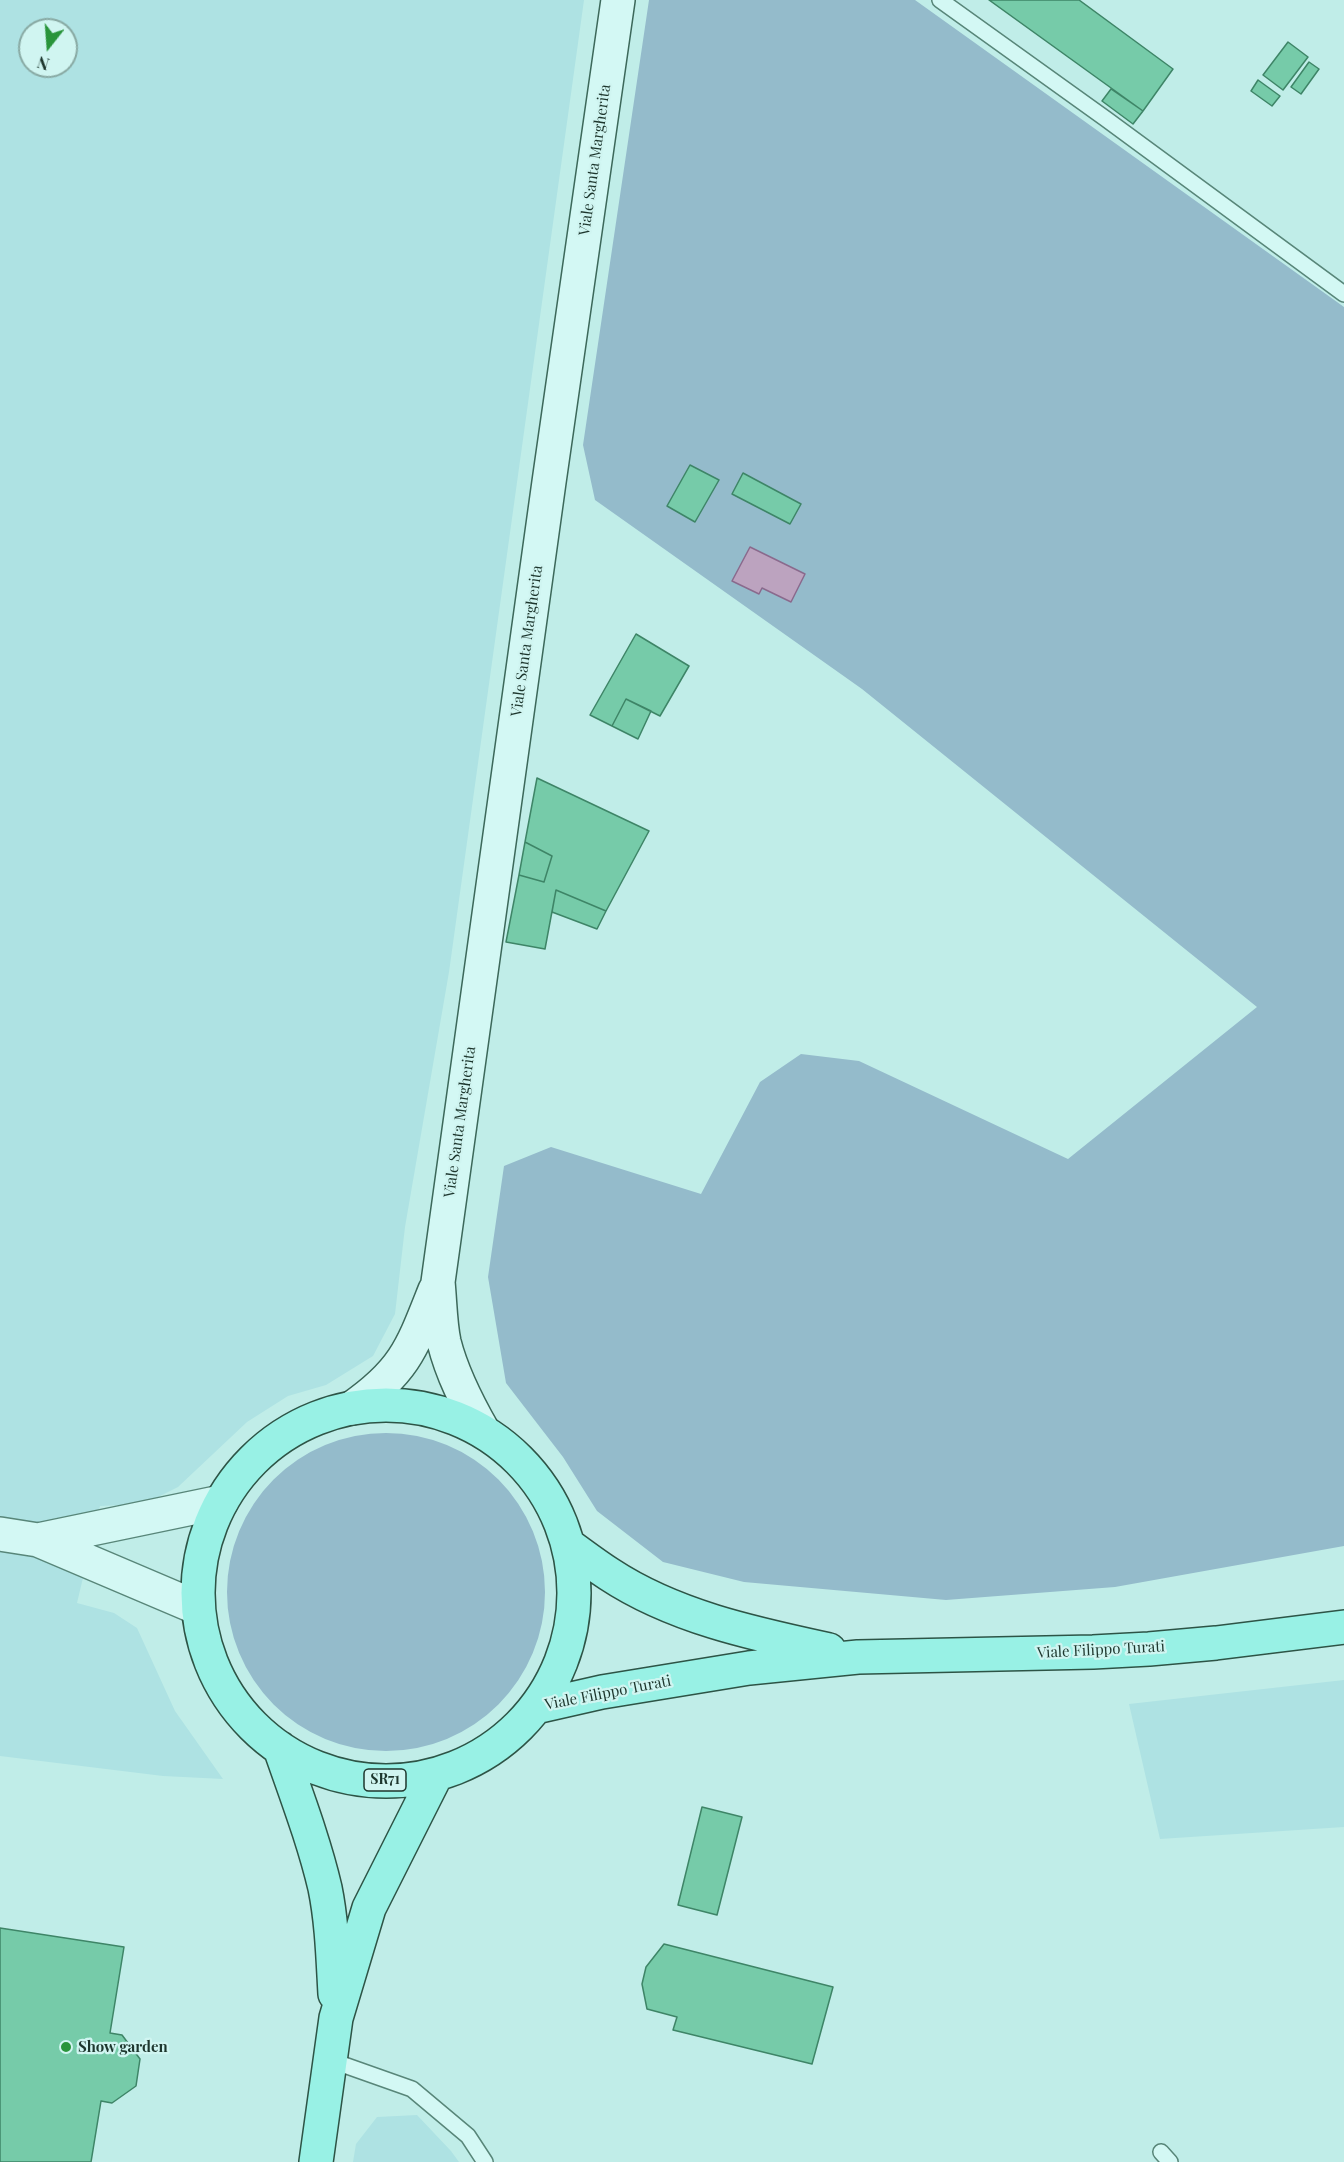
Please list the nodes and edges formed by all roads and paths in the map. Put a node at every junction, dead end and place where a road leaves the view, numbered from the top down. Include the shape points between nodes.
1 (618, 0) edge
2 (940, 0) edge
3 (1344, 294) edge
4 (438, 1282) junction
5 (352, 1408) junction
6 (483, 1431) junction
7 (221, 1502) junction
8 (0, 1534) edge
9 (38, 1540) junction
10 (568, 1545) junction
11 (198, 1608) junction
12 (1344, 1627) edge
13 (858, 1657) junction
14 (536, 1707) junction
15 (280, 1748) junction
16 (436, 1775) junction
17 (336, 2018) junction
18 (330, 2060) junction
19 (316, 2162) edge
20 (485, 2162) edge

1 - 4 main road, Viale Santa Margherita
2 - 3 lane
4 - 5 main road, Viale Santa Margherita via 401,1365
4 - 6 main road, Viale Santa Margherita via 447,1355 458,1386
5 - 6 main road, SR71 via 422,1408
5 - 7 main road, SR71 via 311,1420 274,1441 244,1468
6 - 10 main road, SR71 via 514,1455 540,1484 557,1513
7 - 9 main road
7 - 11 main road, SR71 via 206,1537 198,1574
8 - 9 main road
9 - 11 main road
10 - 13 main road, Viale Filippo Turati via 610,1575 684,1610 761,1635
10 - 14 main road, SR71 via 574,1587 571,1629 558,1670
11 - 15 main road, SR71 via 204,1642 223,1687 248,1721
12 - 13 main road, Viale Filippo Turati via 1149,1649
13 - 14 main road, Viale Filippo Turati via 738,1669
14 - 16 main road, SR71 via 494,1747
15 - 16 main road, SR71 via 319,1769 362,1779 399,1781
15 - 17 main road, SR71 via 325,1889
16 - 17 main road, SR71 via 369,1908
17 - 18 main road, SR71
18 - 19 main road, SR71
18 - 20 lane via 412,2089 468,2136

